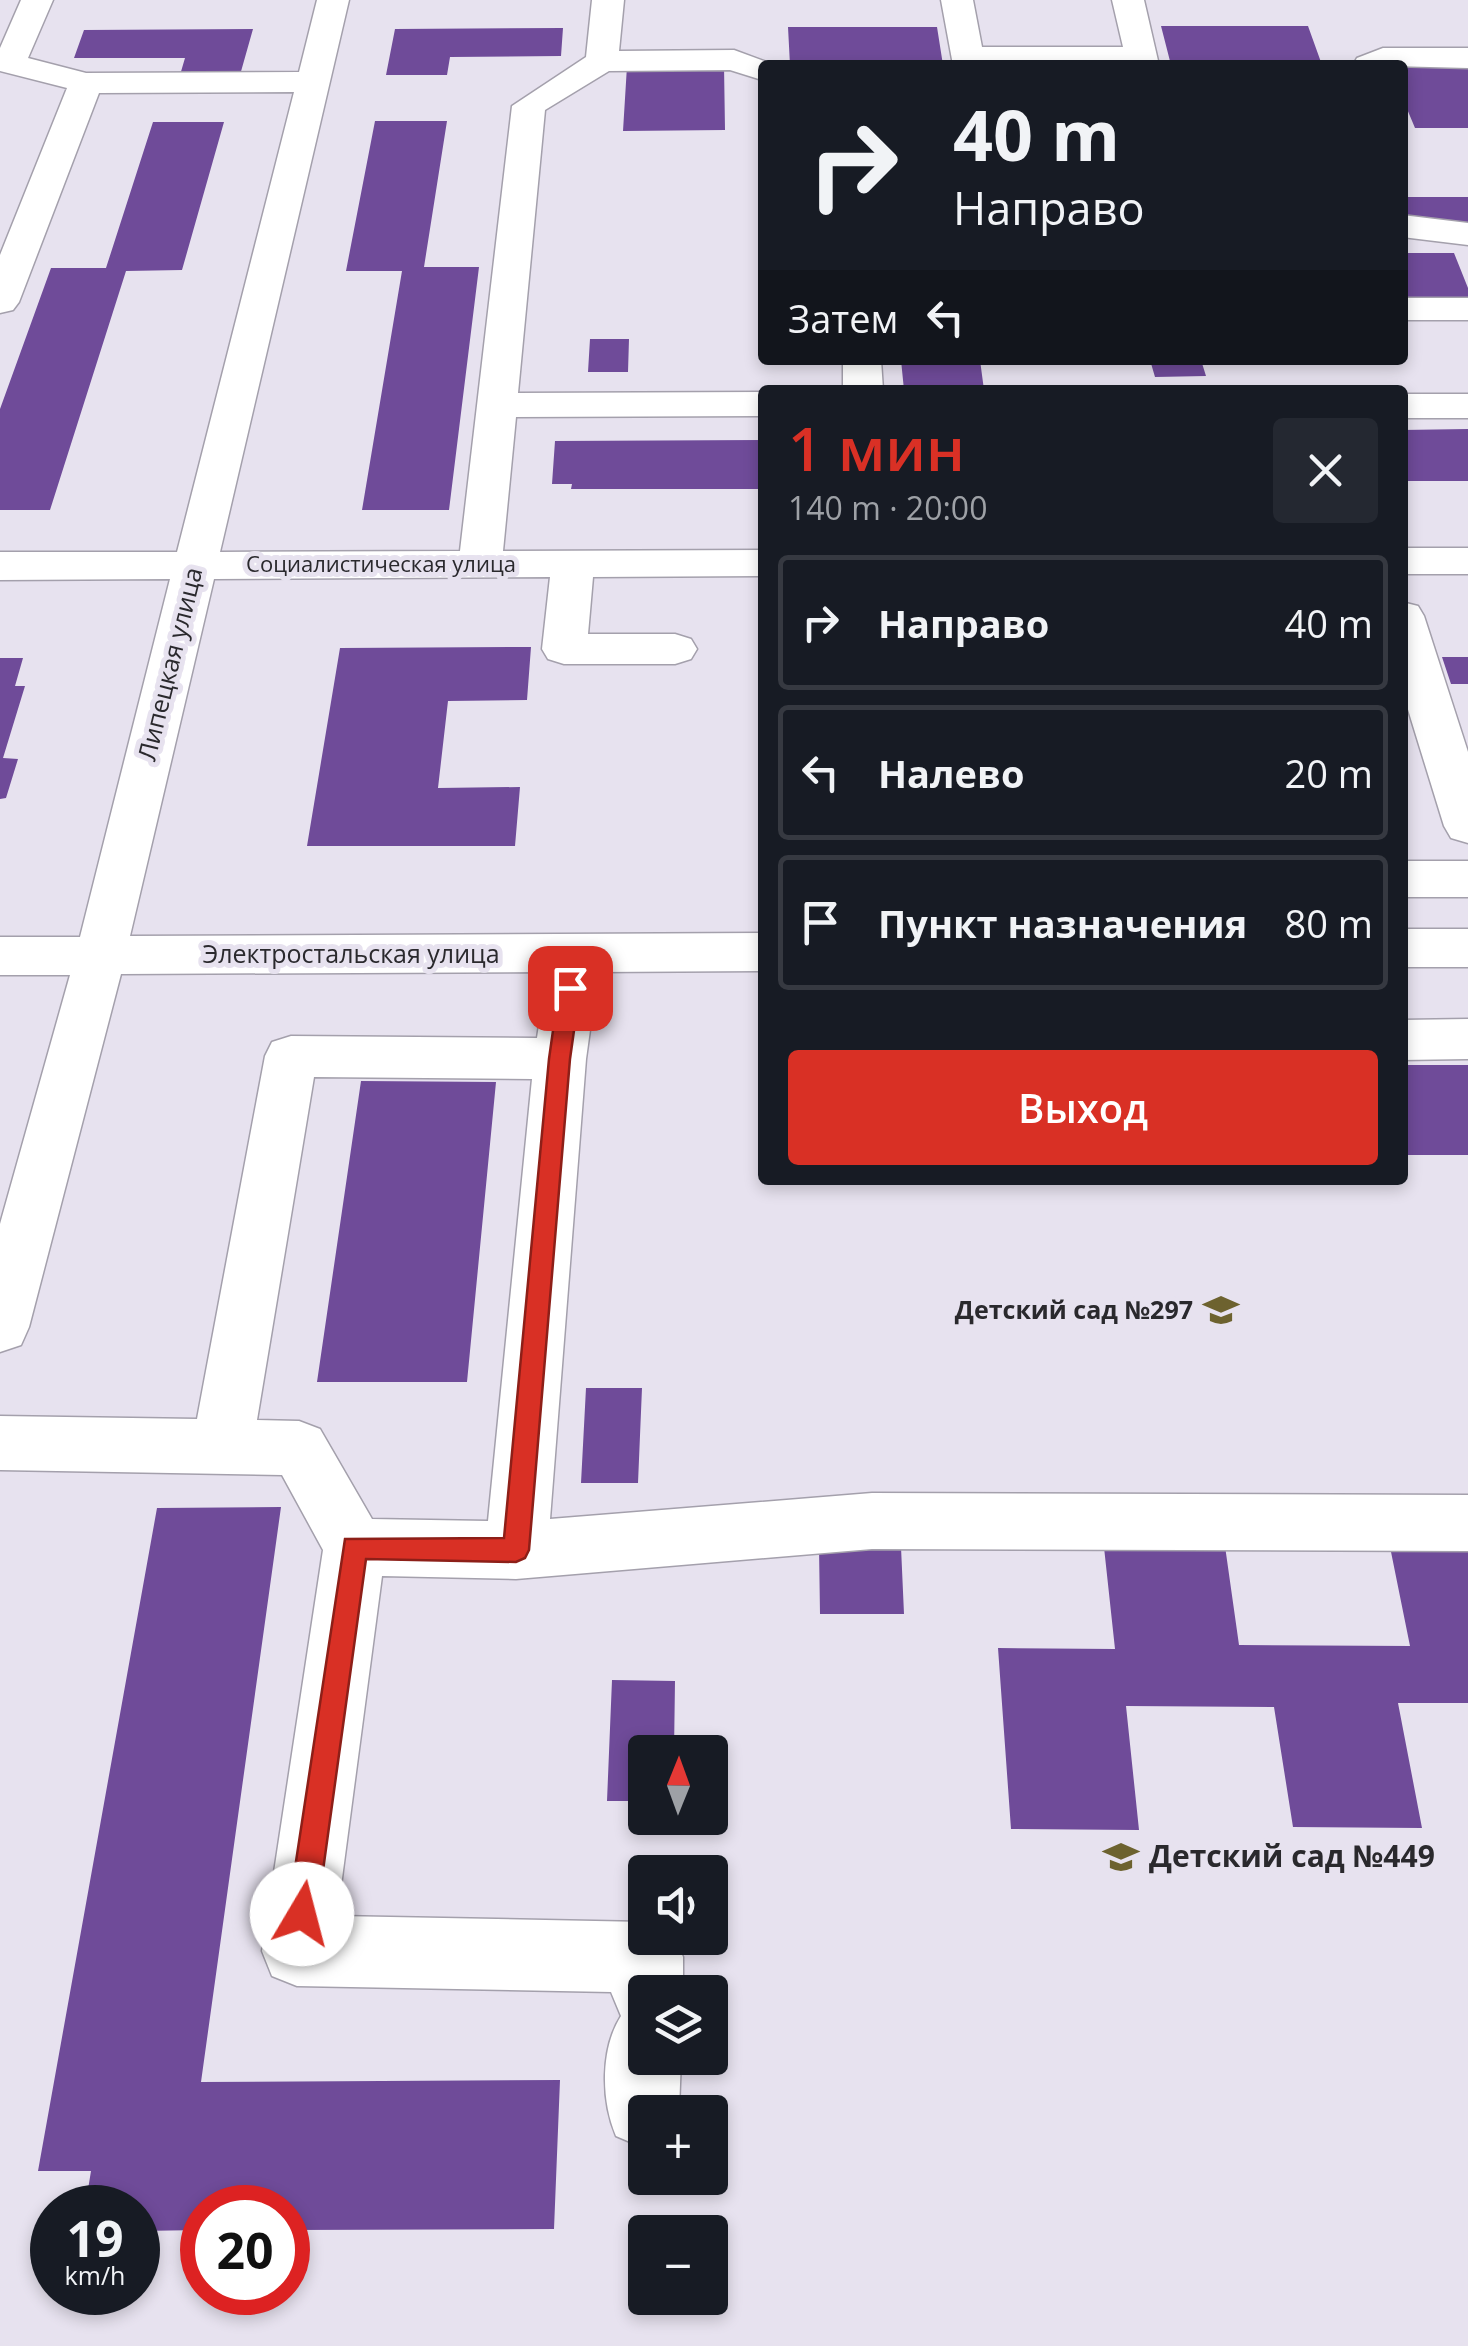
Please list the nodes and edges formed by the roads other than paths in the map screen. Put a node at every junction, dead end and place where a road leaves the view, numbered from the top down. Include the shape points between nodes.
1 (37, 0) edge
2 (333, 0) edge
3 (608, 0) edge
4 (958, 0) edge
5 (1128, 0) edge
6 (1468, 58) edge
7 (5, 60) edge
8 (968, 60) edge
9 (1142, 60) edge
10 (1379, 60) edge
11 (602, 61) junction
12 (758, 69) edge
13 (313, 82) junction
14 (86, 83) junction
15 (1410, 230) edge
16 (1468, 234) edge
17 (0, 302) edge
18 (1408, 309) edge
19 (1468, 309) edge
20 (758, 404) edge
21 (497, 405) junction
22 (1408, 406) edge
23 (1468, 406) edge
24 (1468, 560) edge
25 (1408, 561) edge
26 (573, 563) junction
27 (758, 563) edge
28 (480, 564) junction
29 (0, 566) edge
30 (194, 566) junction
31 (1408, 635) edge
32 (676, 649) dead end
33 (1468, 826) edge
34 (1408, 879) edge
35 (1468, 879) edge
36 (1408, 948) edge
37 (1468, 948) edge
38 (758, 952) edge
39 (575, 953) junction
40 (0, 956) edge
41 (100, 956) junction
42 (1408, 1040) edge
43 (1468, 1040) edge
44 (560, 1059) junction
45 (0, 1327) edge
46 (0, 1443) edge
47 (222, 1446) junction
48 (1468, 1523) edge
49 (354, 1547) junction
50 (516, 1550) junction
51 (647, 1975) edge

1 - 7 street
2 - 13 street, Липецкая улица
3 - 11 street
4 - 8 street
5 - 9 street
6 - 10 street
7 - 14 street
11 - 12 street via 734,60
11 - 21 street via 529,106
13 - 14 street
13 - 30 street, Липецкая улица
14 - 17 street
15 - 16 street
18 - 19 street
20 - 21 street
21 - 28 street
22 - 23 street
24 - 25 street
26 - 27 street, Социалистическая улица
26 - 28 street, Социалистическая улица
26 - 32 street via 564,648
28 - 30 street, Социалистическая улица
29 - 30 street, Социалистическая улица
30 - 41 street, Липецкая улица
31 - 33 street
34 - 35 street
36 - 37 street
38 - 39 street, Электростальская улица
39 - 41 street, Электростальская улица
39 - 44 street
40 - 41 street, Электростальская улица
41 - 45 street, Липецкая улица
42 - 43 street
44 - 47 street via 291,1056
44 - 50 street
46 - 47 street
47 - 49 street via 298,1448
48 - 50 street via 872,1521
49 - 50 street
49 - 51 street via 297,1951 648,1957

